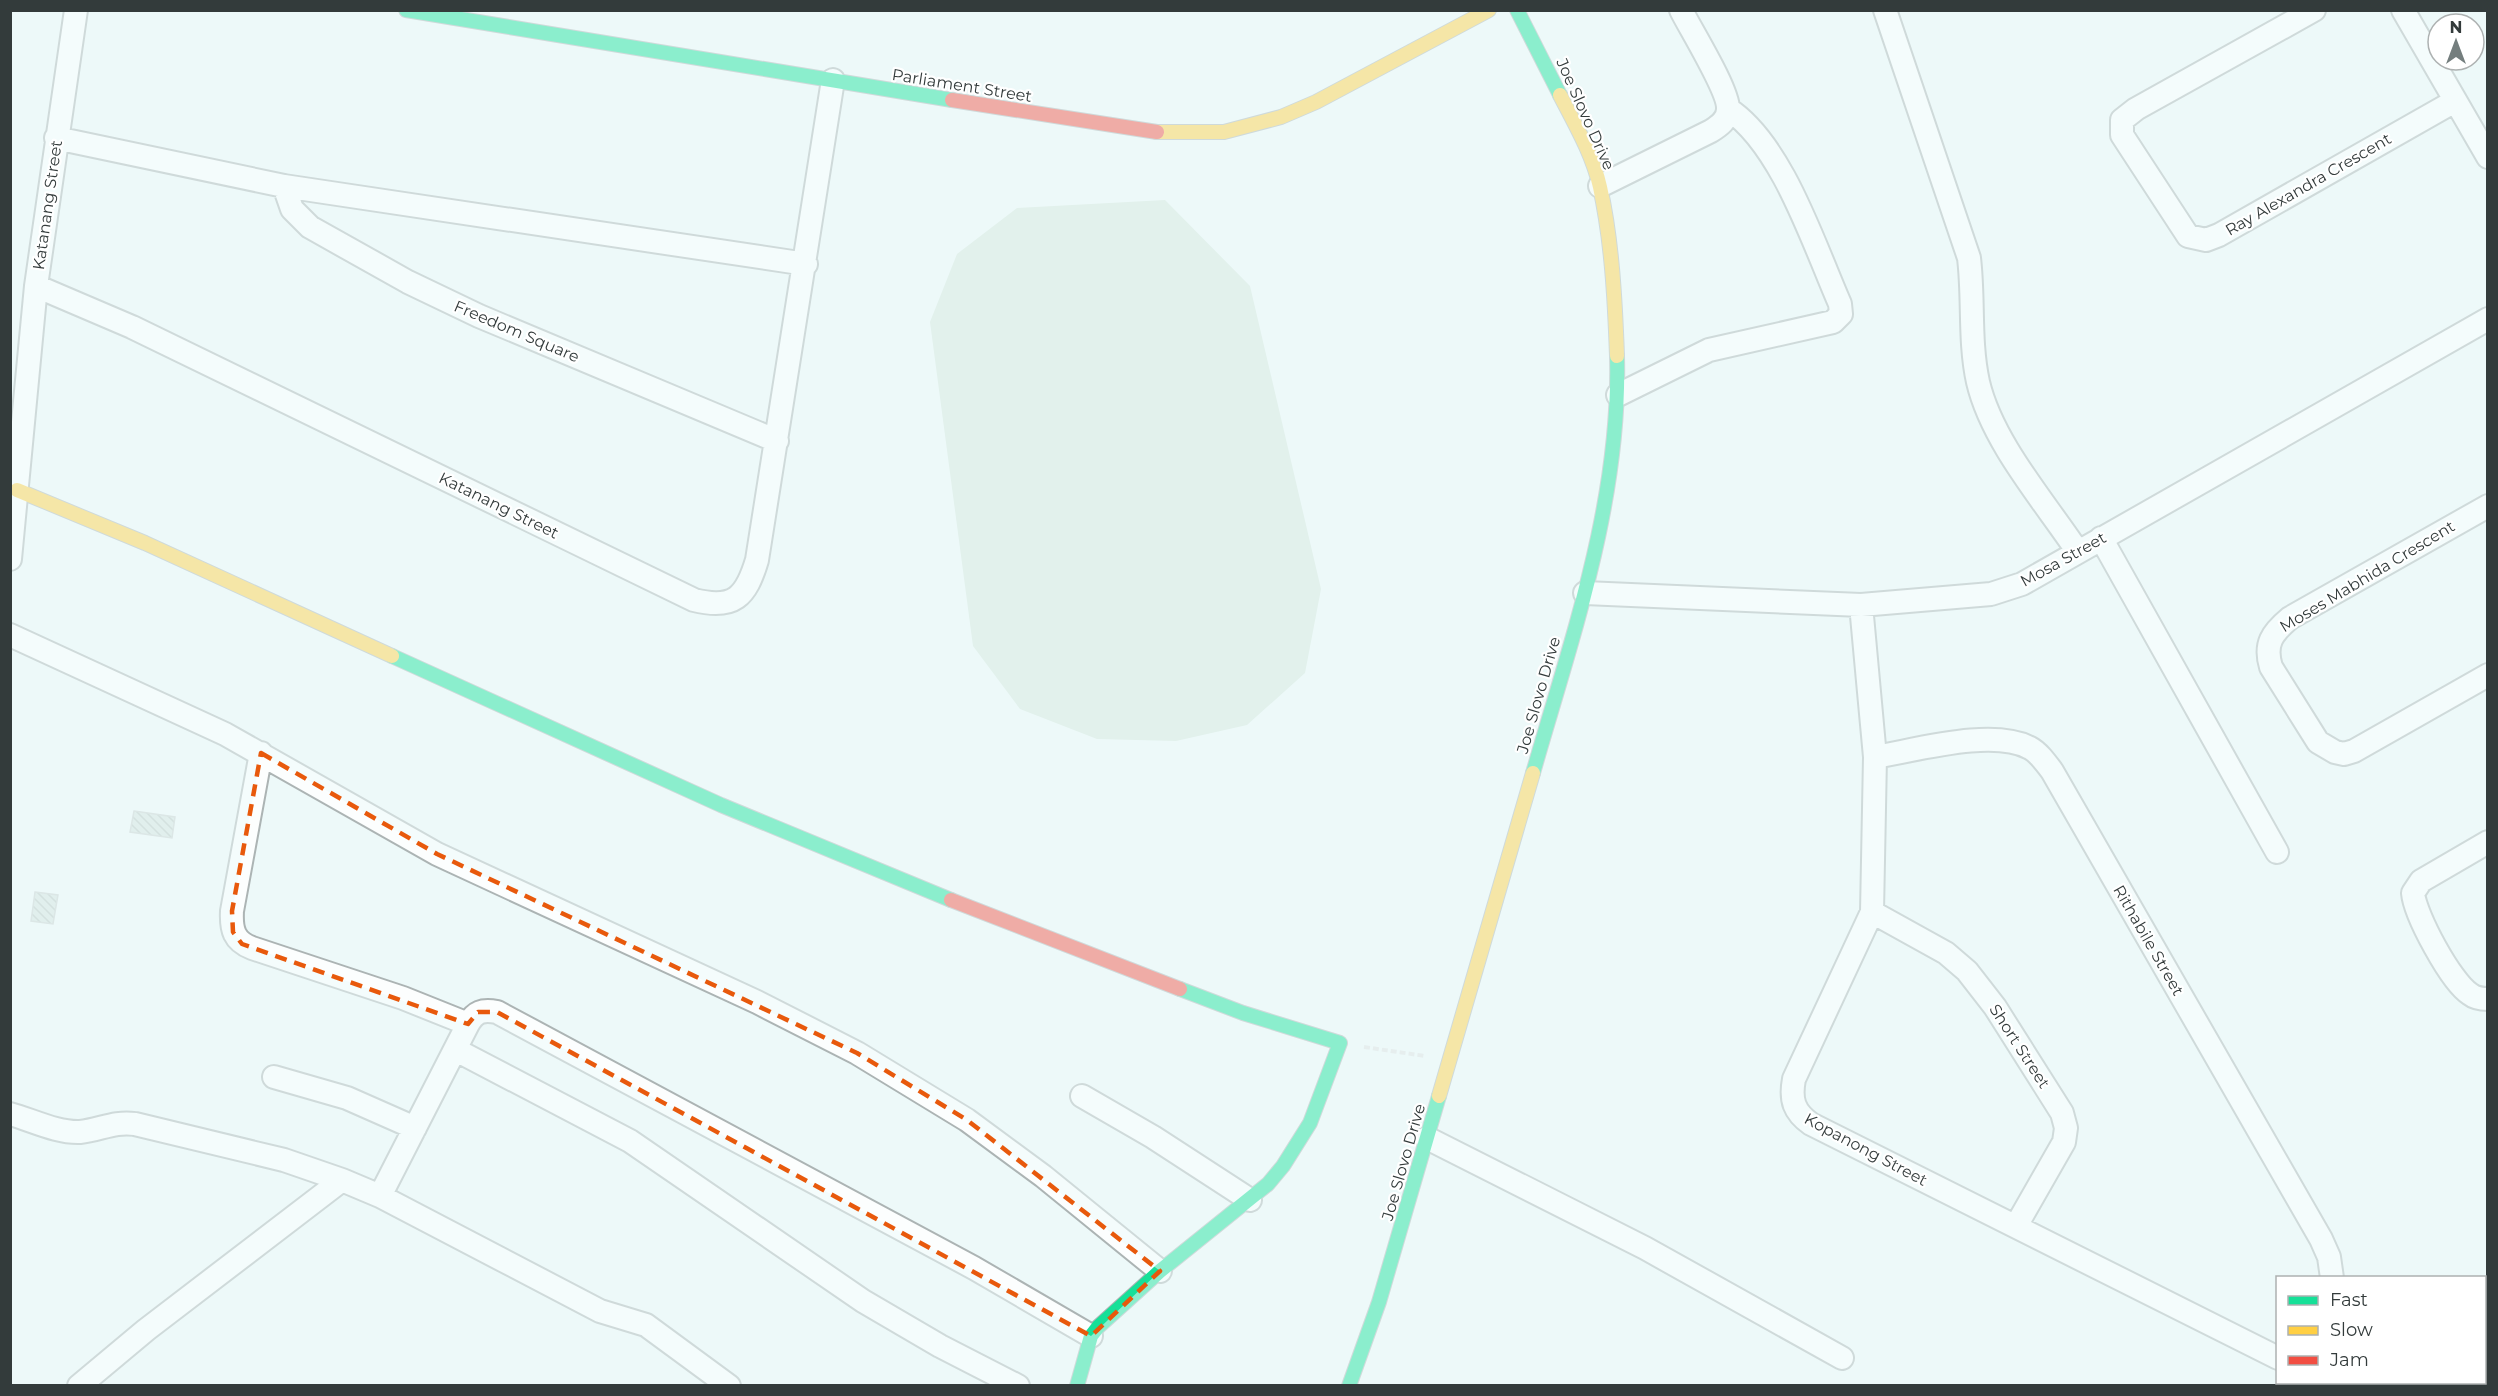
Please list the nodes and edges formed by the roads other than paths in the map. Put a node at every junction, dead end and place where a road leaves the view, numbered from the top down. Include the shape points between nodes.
1 (76, 10) edge
2 (406, 10) edge
3 (1489, 10) edge
4 (1517, 10) edge
5 (1681, 10) edge
6 (1885, 10) edge
7 (2314, 10) edge
8 (2403, 10) edge
9 (833, 81) junction
10 (2455, 101) junction
11 (1728, 109) junction
12 (56, 138) junction
13 (2487, 157) edge
14 (284, 186) junction
15 (1600, 186) junction
16 (806, 264) junction
17 (36, 286) junction
18 (2487, 319) edge
19 (18, 388) edge
20 (1618, 395) junction
21 (777, 441) junction
22 (14, 500) edge
23 (2487, 506) edge
24 (2101, 538) junction
25 (2078, 552) junction
26 (10, 559) edge
27 (1585, 593) junction
28 (1860, 604) junction
29 (10, 635) edge
30 (2487, 675) edge
31 (261, 753) junction
32 (1875, 757) junction
33 (2487, 842) edge
34 (2277, 852) dead end
35 (1872, 912) junction
36 (2487, 999) edge
37 (468, 1024) junction
38 (456, 1050) junction
39 (274, 1077) dead end
40 (1082, 1096) dead end
41 (10, 1114) edge
42 (415, 1128) junction
43 (1427, 1138) junction
44 (342, 1180) junction
45 (380, 1196) junction
46 (1250, 1200) junction
47 (2016, 1226) junction
48 (1160, 1271) junction
49 (2332, 1276) edge
50 (1091, 1336) junction
51 (2276, 1357) edge
52 (1842, 1358) dead end
53 (79, 1386) edge
54 (729, 1386) edge
55 (1018, 1386) edge
56 (1077, 1386) edge
57 (1349, 1386) edge

1 - 12 street, Katanang Street
2 - 9 street, Parliament Street
3 - 9 street, Parliament Street via 1316,102 1281,117 1224,132 1144,131
4 - 15 street, Joe Slovo Drive via 1581,136
5 - 11 street
6 - 25 street via 1969,258 1978,382 2002,441
7 - 10 street, Ray Alexandra Crescent via 2122,120 2122,135 2188,236 2206,240 2219,235
8 - 10 street
9 - 16 street, Katanang Street
10 - 13 street
11 - 15 street via 1720,125 1711,131
11 - 20 street via 1756,131 1778,166 1841,314 1833,322 1695,355
12 - 14 street
12 - 17 street, Katanang Street
14 - 16 street
14 - 21 street, Freedom Square via 292,209 310,227 408,282 479,316
15 - 20 street, Joe Slovo Drive via 1616,322
16 - 21 street, Katanang Street
17 - 19 street
17 - 21 street, Katanang Street via 132,327 694,600 710,603 739,598 752,576
18 - 24 street, Mosa Street
19 - 22 street
20 - 27 street, Joe Slovo Drive via 1612,464
22 - 26 street
22 - 46 street via 156,548 721,805 986,914 1232,1009 1340,1043 1310,1123 1283,1166
23 - 30 street, Moses Mabhida Crescent via 2290,618 2274,631 2267,655 2318,742 2326,749 2344,754
24 - 25 street, Mosa Street
24 - 34 street
25 - 28 street, Mosa Street via 2022,584 1991,594
27 - 28 street, Mosa Street
27 - 43 street, Joe Slovo Drive
28 - 32 street, Kopanong Street
29 - 31 street
31 - 37 street via 232,911 237,939 252,948
31 - 48 street via 437,854 757,1002 866,1058 967,1120
32 - 35 street, Kopanong Street
32 - 49 street, Rithabile Street via 1985,739 2010,739 2032,749 2052,771 2320,1239 2329,1257
33 - 36 street via 2421,881 2413,893 2418,916 2455,979 2471,995
35 - 47 street, Short Street via 1946,953 1967,971 1995,1007 2062,1113 2064,1142
35 - 47 street, Kopanong Street via 1794,1080 1795,1109 1811,1124
37 - 38 street
37 - 50 street via 473,1016 486,1010 502,1014 974,1268
38 - 42 street
38 - 55 street via 630,1141 862,1301
39 - 42 street via 347,1098
40 - 46 street
41 - 44 street via 68,1131 86,1131 120,1122 135,1124 285,1160
42 - 45 street
43 - 52 street via 1645,1248
43 - 57 street, Joe Slovo Drive via 1379,1302
44 - 45 street
44 - 53 street via 146,1329
45 - 54 street via 600,1311 646,1325
46 - 48 street
47 - 51 street, Kopanong Street
48 - 50 street
50 - 56 street

